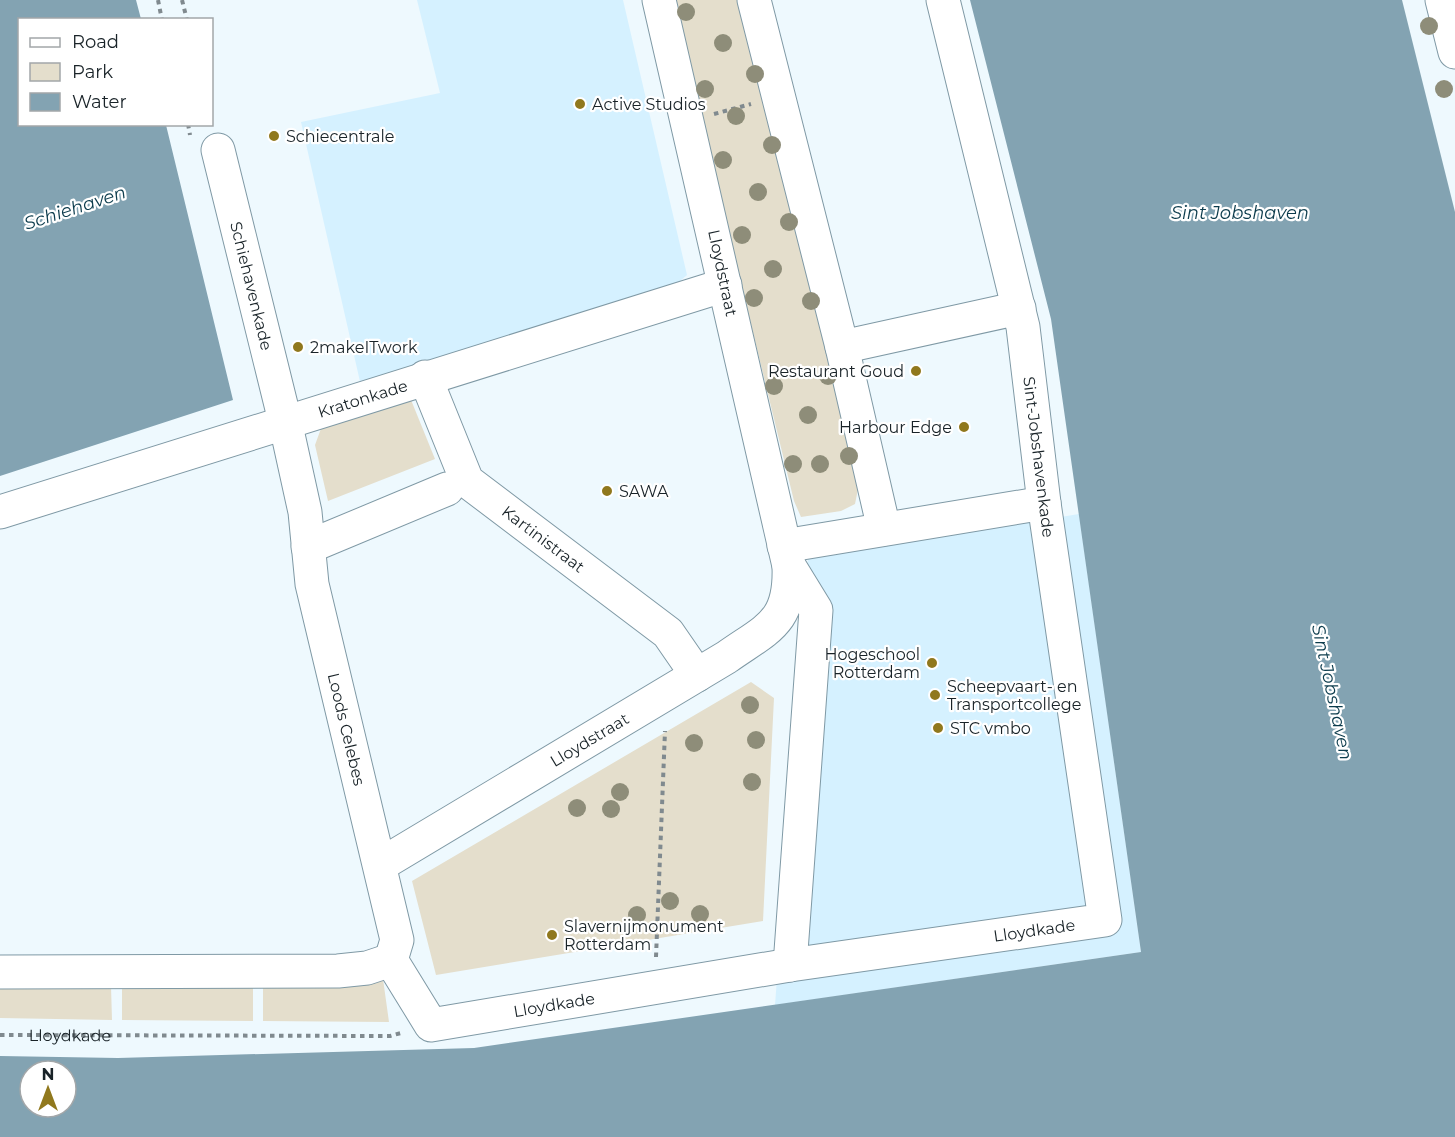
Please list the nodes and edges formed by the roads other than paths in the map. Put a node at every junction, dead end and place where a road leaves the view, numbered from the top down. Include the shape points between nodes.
1 (659, 0) edge
2 (754, 0) edge
3 (943, 0) edge
4 (1442, 0) edge
5 (1455, 52) edge
6 (218, 150) dead end
7 (725, 285) junction
8 (1019, 308) junction
9 (842, 347) junction
10 (426, 377) junction
11 (285, 421) junction
12 (447, 489) dead end
13 (1044, 503) junction
14 (0, 512) edge
15 (884, 529) junction
16 (308, 547) junction
17 (787, 556) junction
18 (698, 675) junction
19 (380, 865) junction
20 (1105, 920) joint
21 (391, 960) junction
22 (790, 965) junction
23 (0, 972) edge

1 - 7 street, Lloydstraat
2 - 9 street
3 - 8 street, Sint-Jobshavenkade
4 - 5 street
6 - 11 street, Schiehavenkade
7 - 10 street, Kratonkade
7 - 17 street, Lloydstraat
8 - 9 street
8 - 13 street, Sint-Jobshavenkade
9 - 15 street
10 - 11 street, Kratonkade
10 - 18 street, Kartinistraat via 467,481 668,633
11 - 14 street, Kratonkade
11 - 16 street, Loods Celebes via 305,512
12 - 16 street
13 - 15 street
13 - 20 street, Sint-Jobshavenkade
15 - 17 street
16 - 19 street, Loods Celebes via 312,584
17 - 18 street, Lloydstraat via 789,597 777,623
17 - 22 street, Lloydstraat via 816,610
18 - 19 street, Lloydstraat
19 - 21 street, Loods Celebes via 398,940
20 - 22 street, Lloydkade
21 - 22 street, Lloydkade via 431,1025
21 - 23 street via 338,972

